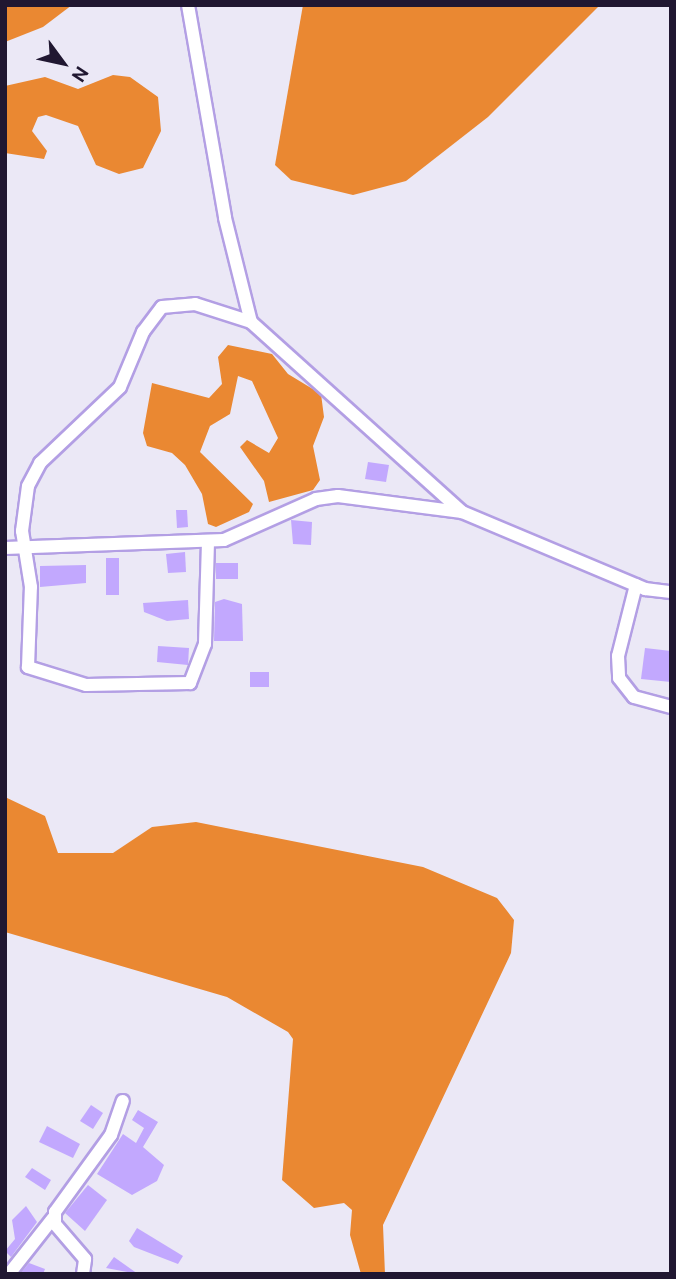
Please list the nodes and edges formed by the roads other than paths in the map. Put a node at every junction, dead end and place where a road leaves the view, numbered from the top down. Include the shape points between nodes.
1 (188, 5) edge
2 (251, 322) junction
3 (461, 512) junction
4 (208, 542) junction
5 (5, 548) edge
6 (22, 548) junction
7 (632, 584) junction
8 (671, 592) edge
9 (671, 707) edge
10 (123, 1101) dead end
11 (53, 1218) junction
12 (9, 1274) edge
13 (83, 1274) edge

1 - 2 street via 225,218
2 - 3 street
2 - 6 street via 195,304 162,307 151,316 120,387 49,451 33,474
3 - 4 street via 327,496 248,533
3 - 7 street
4 - 6 street
4 - 6 street via 205,644 195,680 121,689 51,679 28,667 30,569
5 - 6 street
7 - 8 street
7 - 9 street via 618,656 619,678 634,697
10 - 11 street via 111,1135
11 - 12 street
11 - 13 street via 85,1259

